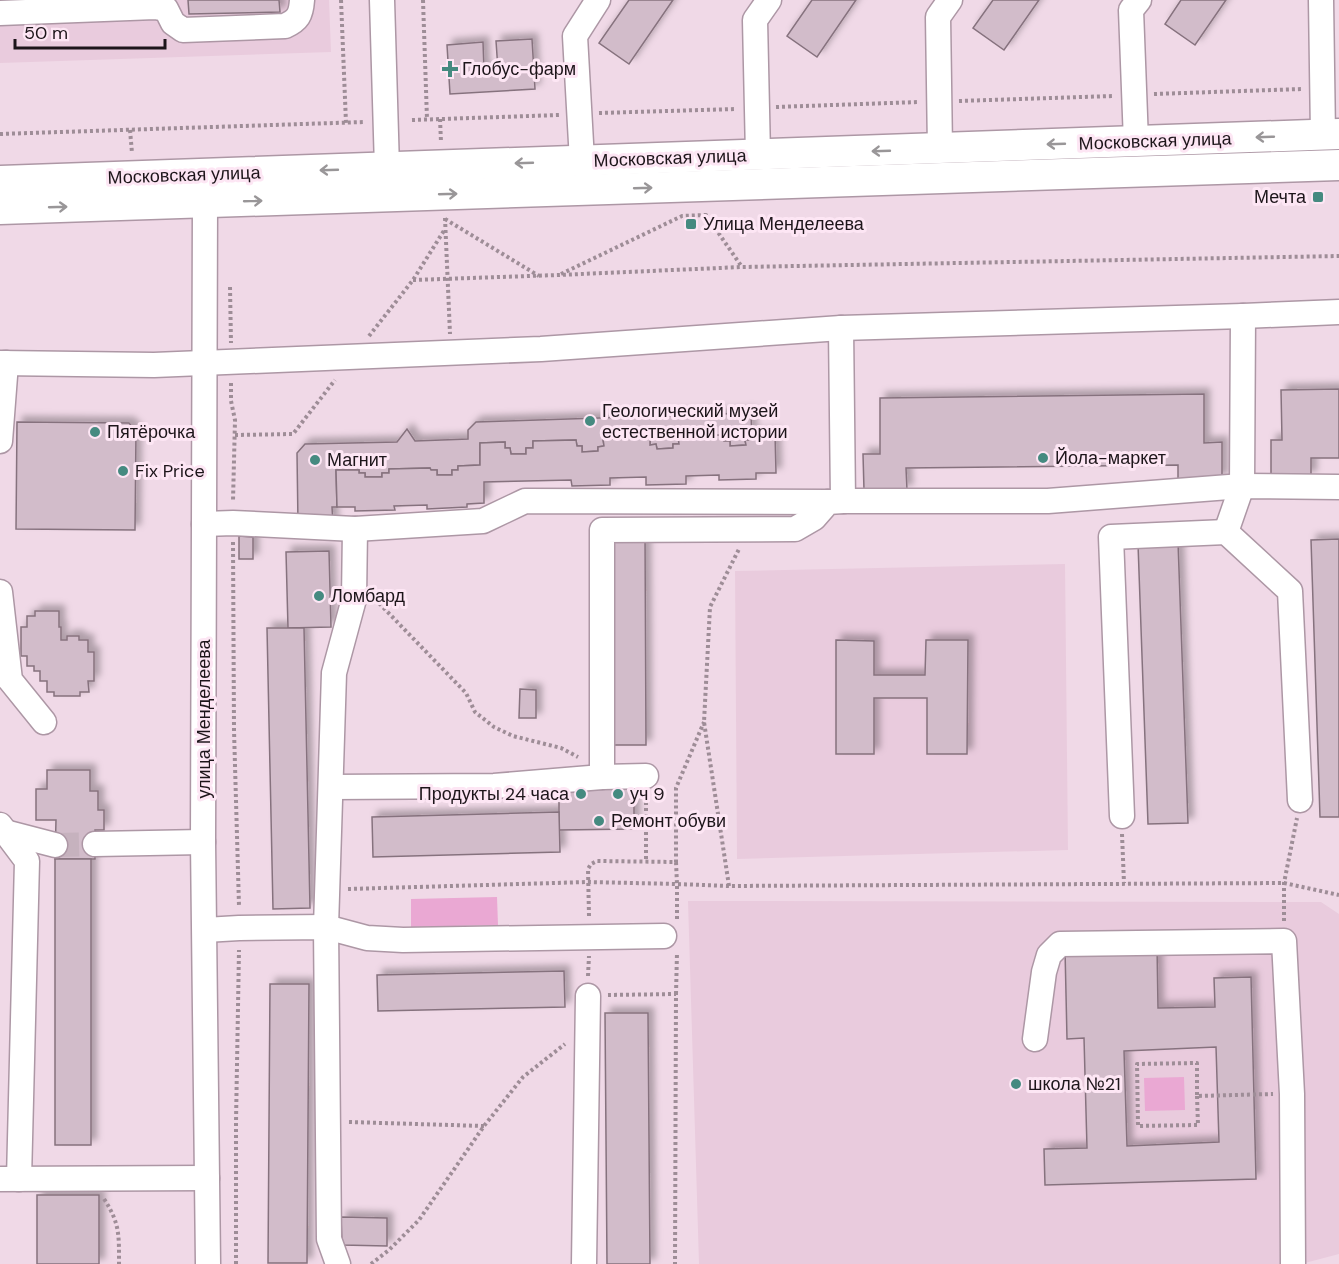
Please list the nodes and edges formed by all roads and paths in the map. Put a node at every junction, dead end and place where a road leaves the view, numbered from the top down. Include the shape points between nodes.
1 (302, 0) edge
2 (341, 0) edge
3 (382, 0) edge
4 (423, 0) edge
5 (598, 0) edge
6 (769, 0) edge
7 (950, 0) edge
8 (1139, 0) edge
9 (1321, 0) edge
10 (0, 13) edge
11 (1321, 88) junction
12 (1134, 95) junction
13 (939, 102) junction
14 (756, 108) junction
15 (579, 114) junction
16 (427, 119) junction
17 (440, 119) junction
18 (412, 120) dead end
19 (364, 122) dead end
20 (346, 123) junction
21 (130, 130) junction
22 (0, 134) edge
23 (1331, 135) edge
24 (1136, 142) junction
25 (442, 148) dead end
26 (940, 149) junction
27 (758, 155) junction
28 (132, 160) dead end
29 (582, 161) junction
30 (1339, 165) edge
31 (0, 181) edge
32 (388, 182) junction
33 (205, 189) junction
34 (444, 208) dead end
35 (0, 209) edge
36 (445, 219) junction
37 (445, 229) junction
38 (1339, 256) edge
39 (742, 267) junction
40 (539, 276) junction
41 (558, 276) junction
42 (447, 278) junction
43 (230, 287) dead end
44 (1339, 312) edge
45 (1243, 316) junction
46 (841, 328) junction
47 (450, 353) junction
48 (231, 361) junction
49 (206, 362) junction
50 (3, 363) edge
51 (0, 441) edge
52 (1242, 486) junction
53 (1339, 487) edge
54 (602, 500) junction
55 (836, 502) junction
56 (233, 523) junction
57 (204, 524) junction
58 (355, 529) junction
59 (602, 530) junction
60 (750, 530) junction
61 (1226, 532) junction
62 (354, 578) junction
63 (0, 592) edge
64 (44, 722) dead end
65 (704, 722) junction
66 (646, 776) joint
67 (602, 777) junction
68 (331, 787) junction
69 (1300, 800) joint
70 (1122, 816) joint
71 (3, 828) edge
72 (203, 842) junction
73 (95, 844) tunnel mouth
74 (56, 845) tunnel mouth
75 (646, 861) junction
76 (676, 862) junction
77 (588, 882) junction
78 (1124, 883) junction
79 (1284, 883) junction
80 (677, 884) junction
81 (729, 886) junction
82 (327, 889) junction
83 (1339, 895) edge
84 (326, 927) junction
85 (239, 928) junction
86 (205, 930) junction
87 (589, 937) junction
88 (672, 938) junction
89 (1284, 941) junction
90 (676, 994) junction
91 (588, 996) junction
92 (587, 1026) junction
93 (1035, 1039) dead end
94 (1292, 1094) junction
95 (1197, 1096) junction
96 (327, 1121) junction
97 (484, 1126) junction
98 (207, 1178) junction
99 (9, 1179) edge
100 (90, 1179) junction
101 (119, 1264) edge
102 (208, 1264) edge
103 (236, 1264) edge
104 (338, 1264) edge
105 (371, 1264) edge
106 (584, 1264) edge
107 (675, 1264) edge
108 (1293, 1264) edge

1 - 10 street via 302,10 295,21 285,26 183,30 173,23 166,9 155,7
2 - 20 path
3 - 32 street
4 - 16 path
5 - 15 street via 575,36
6 - 14 street via 755,20
7 - 13 street via 938,17
8 - 12 street via 1131,10
9 - 11 street
11 - 12 path
11 - 23 street
12 - 13 path
12 - 24 street
13 - 14 path
13 - 26 street
14 - 15 path
14 - 27 street
15 - 17 path
15 - 29 street
16 - 17 path
16 - 18 path
17 - 25 path
19 - 20 path
20 - 21 path
21 - 22 path
21 - 28 path
23 -> 24 main road, Московская улица
24 -> 26 main road, Московская улица
26 -> 27 main road, Московская улица
27 - 29 main road, Московская улица
29 -> 32 main road, Московская улица
32 -> 30 main road, Московская улица
31 - 33 main road, Московская улица
32 - 33 main road, Московская улица
35 -> 33 main road, Московская улица
33 - 49 street, улица Менделеева
34 - 36 path
36 - 37 path
36 - 40 path
37 - 42 path
37 - 42 path via 413,280
38 - 39 path
39 - 41 path
39 - 41 path via 706,215 682,216
40 - 41 path
40 - 42 path
42 - 47 path
43 - 48 path
44 - 45 street
45 - 46 street
45 - 52 street
46 - 47 street
46 - 55 street
47 - 48 street
48 - 49 street
48 - 56 path via 235,420
49 - 50 street
49 - 57 street, улица Менделеева
50 - 51 street
52 - 53 street
52 - 55 street via 1048,501
52 - 61 street
54 - 55 street
54 - 58 street via 525,501 483,521
54 - 59 street
55 - 60 street via 795,529
56 - 57 street
56 - 58 street
56 - 85 path
57 - 72 street, улица Менделеева
58 - 62 street
59 - 60 street
59 - 67 street
60 - 65 path via 710,607
61 - 69 street via 1290,591
61 - 70 street via 1111,537
62 - 67 path via 466,693 475,712 513,736 561,748
62 - 68 street via 354,599 334,674
63 - 64 street via 10,680
65 - 76 path via 676,788
65 - 81 path
66 - 67 street
66 - 75 path
67 - 68 street via 494,786
68 - 82 street
69 - 79 path
70 - 78 path
71 - 74 street
71 - 99 street via 27,861
72 - 73 street
72 - 86 street, улица Менделеева
75 - 76 path
75 - 77 path via 597,861 588,869
76 - 80 path
77 - 80 path
77 - 82 path
77 - 87 path
78 - 79 path
78 - 81 path
79 - 83 path
79 - 89 path
80 - 81 path
80 - 88 path
82 - 84 street
84 - 85 street
84 - 87 street via 367,938 404,940
84 - 96 street
85 - 86 street
85 - 103 path
86 - 98 street, улица Менделеева
87 - 88 street
87 - 91 path
88 - 90 path
89 - 93 street via 1060,944 1049,955 1044,972
89 - 94 street
90 - 91 path
90 - 107 path
91 - 92 street
92 - 97 path via 523,1077
92 - 106 street
94 - 95 path
94 - 108 street
95 - 95 path via 1197,1063 1137,1064 1138,1126 1198,1125
96 - 97 path
96 - 104 street via 329,1239
97 - 105 path via 419,1220
98 - 100 street
98 - 102 street, улица Менделеева
99 - 100 street
100 - 101 path via 114,1213 119,1231

